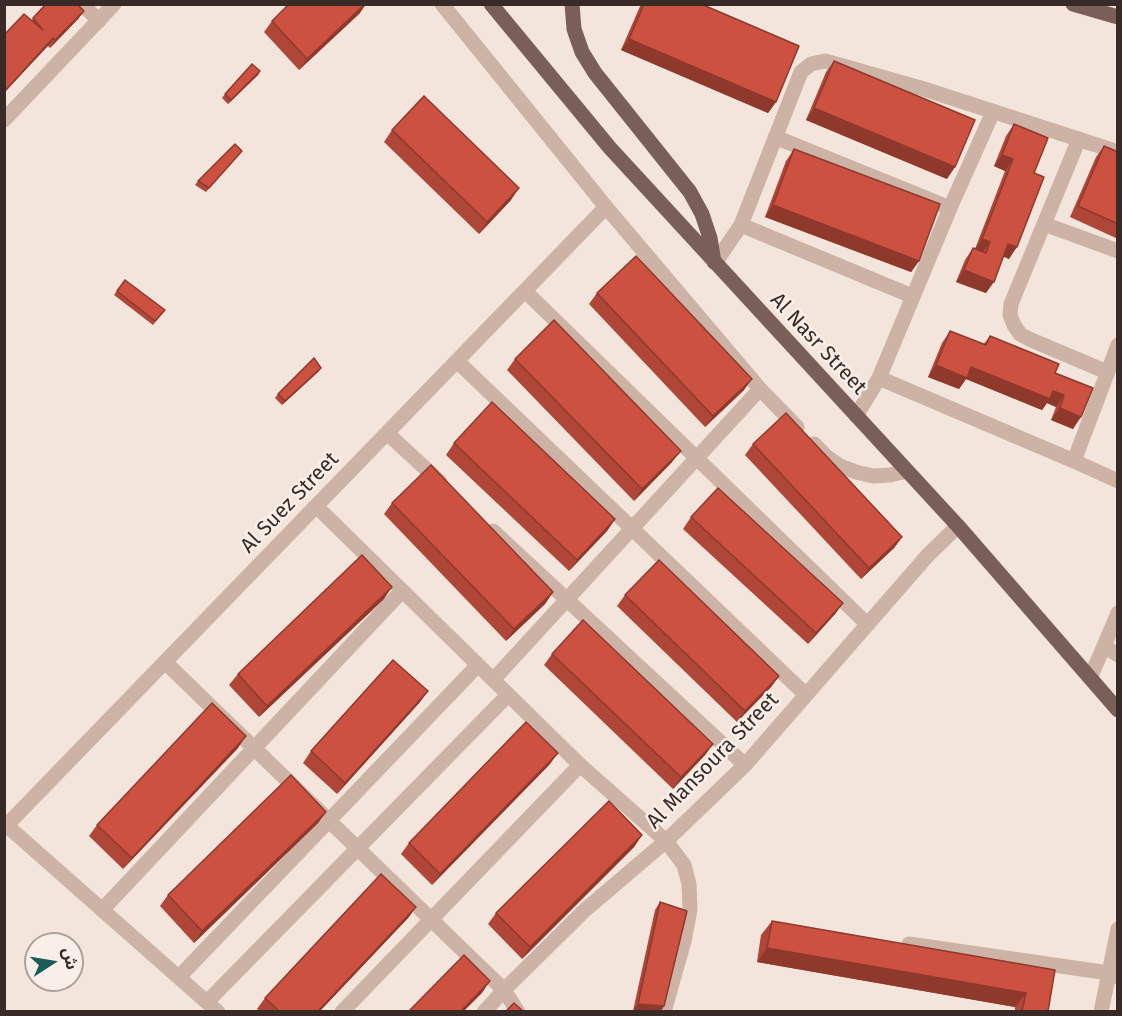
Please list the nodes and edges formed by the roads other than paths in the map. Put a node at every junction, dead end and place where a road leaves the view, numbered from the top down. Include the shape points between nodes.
1 (82, 4) edge
2 (114, 4) edge
3 (442, 4) edge
4 (491, 4) edge
5 (572, 4) edge
6 (1073, 4) edge
7 (1118, 17) edge
8 (99, 21) junction
9 (993, 112) junction
10 (4, 120) edge
11 (775, 137) junction
12 (1079, 139) junction
13 (1118, 152) edge
14 (606, 207) junction
15 (950, 208) junction
16 (1044, 224) junction
17 (741, 225) junction
18 (1118, 251) edge
19 (715, 263) junction
20 (525, 291) junction
21 (912, 296) junction
22 (1118, 345) edge
23 (457, 361) junction
24 (1107, 372) junction
25 (879, 378) junction
26 (760, 389) junction
27 (856, 416) junction
28 (387, 433) junction
29 (696, 458) junction
30 (1074, 461) junction
31 (908, 471) junction
32 (1118, 481) edge
33 (447, 489) edge
34 (316, 506) junction
35 (481, 520) edge
36 (957, 526) junction
37 (632, 528) junction
38 (402, 591) junction
39 (566, 600) junction
40 (1118, 613) edge
41 (867, 624) junction
42 (1104, 646) junction
43 (1118, 655) edge
44 (165, 662) junction
45 (478, 665) junction
46 (1089, 678) junction
47 (493, 680) junction
48 (508, 694) junction
49 (806, 694) junction
50 (1118, 710) edge
51 (254, 748) junction
52 (580, 765) junction
53 (745, 765) junction
54 (329, 821) junction
55 (5, 826) edge
56 (666, 842) junction
57 (358, 849) junction
58 (102, 910) junction
59 (430, 919) junction
60 (1118, 929) edge
61 (909, 944) edge
62 (1113, 975) edge
63 (179, 977) junction
64 (504, 990) junction
65 (212, 1007) edge
66 (342, 1011) edge
67 (484, 1011) edge
68 (518, 1011) edge
69 (664, 1011) edge
70 (1101, 1011) edge

1 - 8 street
2 - 8 street
3 - 14 street
4 - 19 main road, Al Nasr Street via 610,148
5 - 19 main road via 574,29 582,52 690,192 710,238
6 - 7 main road
8 - 10 street
9 - 11 street via 825,61 811,64 801,72
9 - 12 street
9 - 15 street
11 - 15 street
11 - 17 street
12 - 13 street
12 - 16 street
14 - 20 street, Al Suez Street
14 - 26 street
15 - 21 street
16 - 18 street
16 - 24 street via 1011,304 1014,325 1029,339
17 - 19 street
17 - 21 street
19 - 27 main road, Al Nasr Street
20 - 23 street, Al Suez Street
20 - 29 street
21 - 25 street
22 - 24 street
23 - 28 street, Al Suez Street
23 - 37 street
24 - 30 street
25 - 27 street
25 - 30 street
26 - 29 street
26 - 31 street via 840,466 873,476
27 - 31 main road, Al Nasr Street
28 - 33 street
28 - 34 street, Al Suez Street
29 - 37 street
29 - 41 street
30 - 32 street
31 - 36 main road, Al Nasr Street
34 - 38 street
34 - 44 street, Al Suez Street
35 - 39 street
36 - 41 street, Al Mansoura Street
36 - 46 main road, Al Nasr Street
37 - 39 street
37 - 49 street
38 - 45 street
38 - 51 street
39 - 47 street
39 - 53 street
40 - 42 street
41 - 49 street, Al Mansoura Street
42 - 43 street
42 - 46 street
44 - 51 street
44 - 55 street, Al Suez Street
45 - 47 street
45 - 54 street
46 - 50 main road, Al Nasr Street
47 - 48 street
48 - 52 street
48 - 57 street
49 - 53 street, Al Mansoura Street
51 - 54 street
51 - 58 street
52 - 56 street
52 - 59 street
53 - 56 street, Al Mansoura Street
54 - 57 street
54 - 63 street
55 - 58 street
56 - 64 street, Al Mansoura Street via 585,910
56 - 69 street via 684,864 690,910
57 - 59 street
57 - 65 street
58 - 63 street
59 - 64 street
59 - 66 street
60 - 62 street
61 - 62 street
62 - 70 street
63 - 65 street
64 - 67 street, Al Mansoura Street
64 - 68 street

